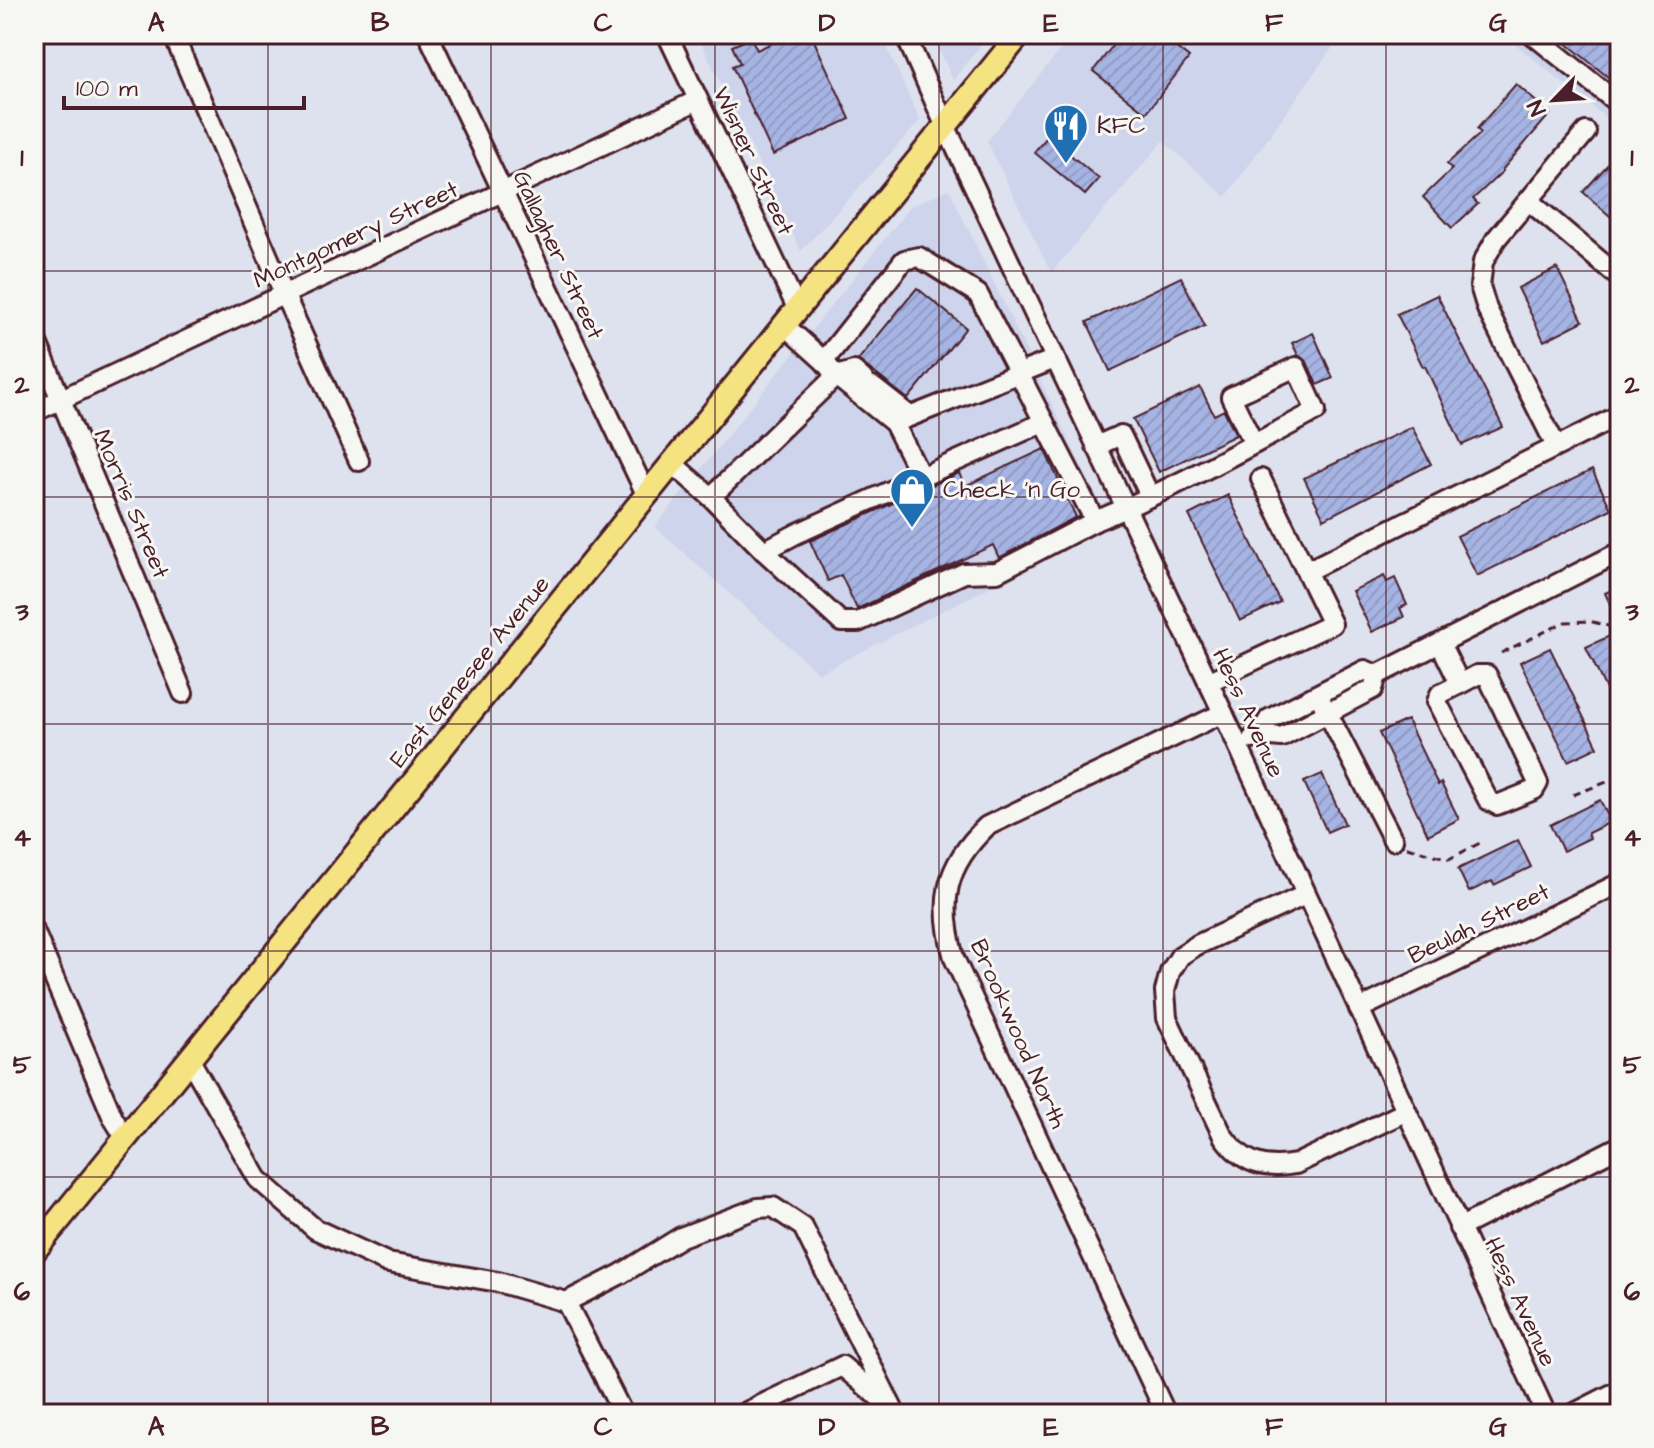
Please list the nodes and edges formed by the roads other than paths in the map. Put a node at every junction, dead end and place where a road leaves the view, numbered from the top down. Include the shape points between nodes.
1 (173, 34) edge
2 (428, 34) edge
3 (667, 34) edge
4 (905, 34) edge
5 (1019, 34) edge
6 (1538, 36) edge
7 (698, 100) junction
8 (1620, 105) edge
9 (945, 125) junction
10 (1586, 132) dead end
11 (502, 192) junction
12 (1529, 201) junction
13 (1620, 278) edge
14 (285, 296) junction
15 (790, 317) junction
16 (34, 335) edge
17 (1055, 359) junction
18 (824, 361) junction
19 (1020, 371) junction
20 (836, 376) junction
21 (61, 399) junction
22 (34, 412) edge
23 (1620, 415) edge
24 (902, 419) junction
25 (1044, 422) junction
26 (1254, 444) junction
27 (1096, 446) junction
28 (1556, 446) junction
29 (359, 461) dead end
30 (673, 464) junction
31 (921, 477) junction
32 (1261, 479) dead end
33 (647, 496) junction
34 (1150, 496) junction
35 (711, 497) junction
36 (1125, 508) junction
37 (1095, 521) junction
38 (764, 551) junction
39 (1620, 552) edge
40 (1307, 571) junction
41 (1440, 643) junction
42 (1377, 675) junction
43 (1208, 682) junction
44 (1460, 684) junction
45 (183, 693) dead end
46 (1317, 694) junction
47 (1223, 713) junction
48 (1327, 713) junction
49 (1260, 735) junction
50 (1237, 746) junction
51 (1400, 844) road end
52 (1620, 883) edge
53 (1305, 895) junction
54 (34, 931) edge
55 (1359, 1009) junction
56 (190, 1060) junction
57 (1405, 1112) junction
58 (126, 1139) junction
59 (1620, 1146) edge
60 (1459, 1228) junction
61 (34, 1251) edge
62 (566, 1302) junction
63 (1620, 1390) edge
64 (894, 1411) edge
65 (623, 1414) edge
66 (742, 1414) edge
67 (1166, 1414) edge
68 (1546, 1414) edge
69 (1573, 1414) edge

1 - 14 street
2 - 11 street, Gallagher Street
3 - 7 street, Wisner Street
4 - 9 street, Hess Avenue
5 - 9 main road, East Genesee Avenue
6 - 8 street
7 - 11 street, Montgomery Street
7 - 15 street, Wisner Street
9 - 15 main road, East Genesee Avenue
9 - 17 street, Hess Avenue
10 - 12 street
11 - 14 street, Montgomery Street
11 - 33 street, Gallagher Street
12 - 13 street
12 - 28 street via 1496,239 1483,262 1480,286
14 - 21 street, Montgomery Street
14 - 29 street
15 - 18 street
15 - 30 main road, East Genesee Avenue
16 - 21 street, Morris Street
17 - 19 street
17 - 27 street, Hess Avenue
18 - 19 street via 904,260 919,257 978,294
18 - 20 street
19 - 24 street
19 - 25 street
20 - 24 street
20 - 24 street via 854,371
20 - 35 street
21 - 22 street, Montgomery Street
21 - 45 street, Morris Street
23 - 28 street
24 - 31 street
25 - 31 street
25 - 37 street
26 - 26 street via 1316,411 1296,367 1231,397
26 - 34 street
27 - 34 street via 1121,435
27 - 36 street, Hess Avenue
28 - 40 street
30 - 33 main road, East Genesee Avenue
30 - 35 street
31 - 38 street
32 - 40 street
33 - 56 main road, East Genesee Avenue
34 - 36 street
35 - 38 street
36 - 37 street
36 - 43 street, Hess Avenue
37 - 38 street via 997,572 964,573 858,622 841,622
39 - 41 street
40 - 43 street via 1332,624
41 - 42 street
41 - 44 street
42 - 46 street via 1365,670
42 - 48 street via 1373,689
43 - 47 street, Hess Avenue
44 - 44 street via 1440,694 1437,702 1488,800 1497,805 1534,790 1538,783 1487,675
46 - 48 street
46 - 49 street via 1269,719
47 - 50 street, Hess Avenue
47 - 67 street, Brookwood North via 987,826 952,870 946,898 946,930 954,958
48 - 49 street via 1282,737
48 - 51 street
49 - 50 street
50 - 53 street, Hess Avenue
52 - 55 street, Beulah Street
53 - 55 street, Hess Avenue
53 - 57 street via 1180,956 1165,991 1167,1018 1223,1136 1232,1149 1262,1167 1296,1164
54 - 58 street
55 - 57 street, Hess Avenue
56 - 58 main road, East Genesee Avenue
56 - 62 street via 258,1179 315,1229 388,1263 498,1282
57 - 60 street, Hess Avenue
58 - 61 main road, East Genesee Avenue
59 - 60 street
60 - 68 street, Hess Avenue
62 - 64 street via 681,1237 773,1207 803,1227
62 - 65 street
63 - 69 street
64 - 66 street via 842,1366

